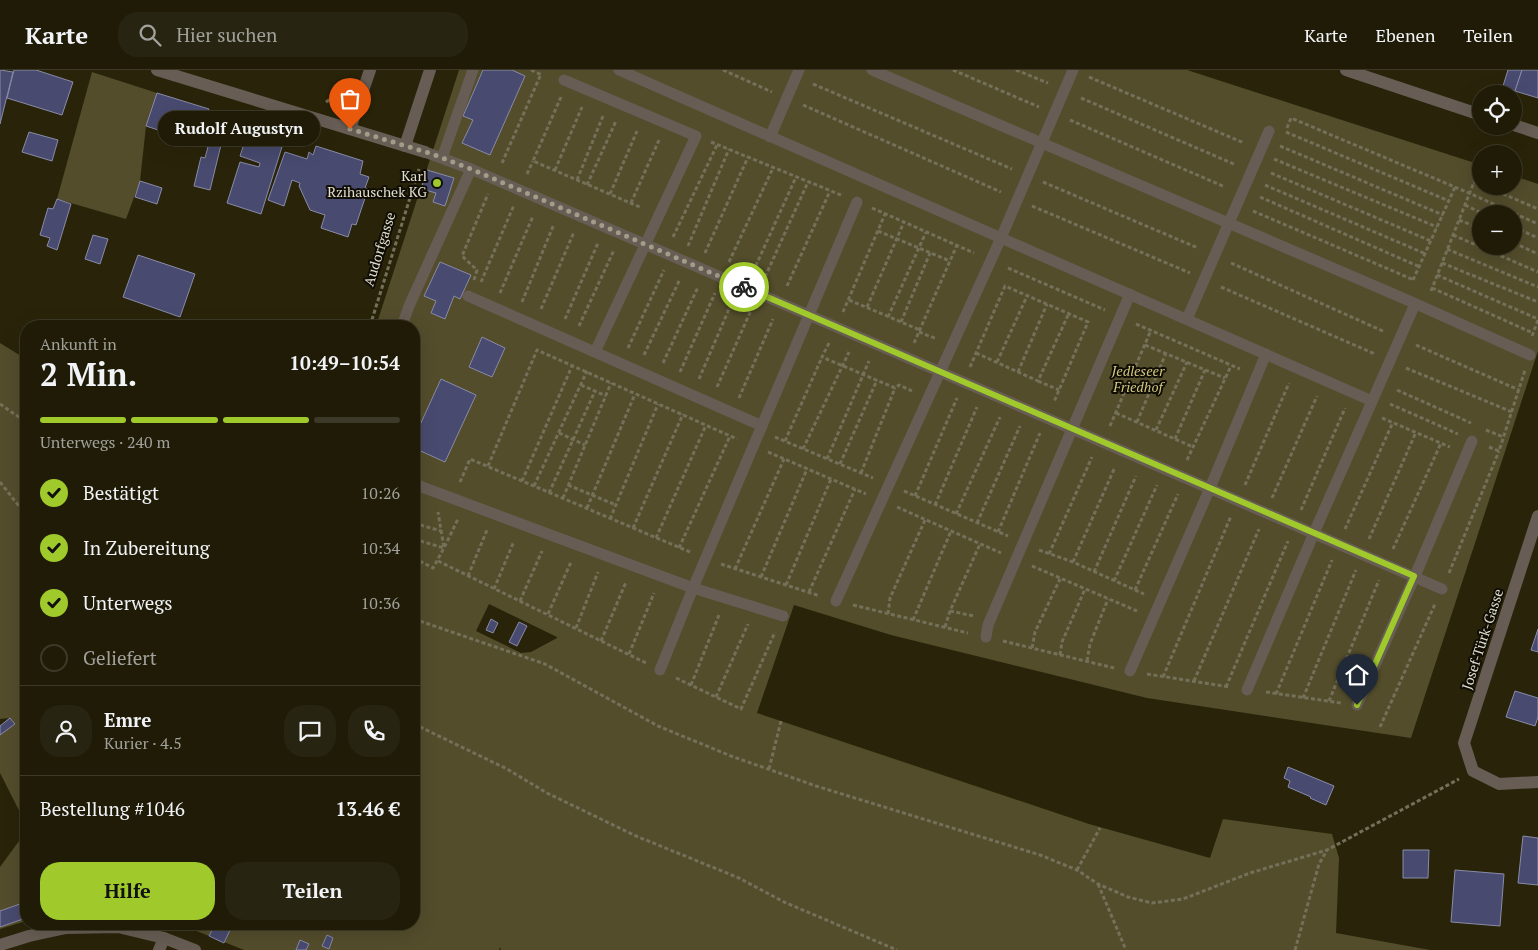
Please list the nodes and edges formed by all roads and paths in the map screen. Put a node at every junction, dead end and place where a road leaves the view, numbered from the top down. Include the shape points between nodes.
1 (157, 70) edge
2 (370, 70) edge
3 (430, 70) edge
4 (473, 70) edge
5 (619, 70) edge
6 (723, 70) edge
7 (872, 70) edge
8 (953, 70) edge
9 (1016, 70) edge
10 (1073, 70) edge
11 (1346, 70) edge
12 (798, 73) edge
13 (566, 81) joint
14 (344, 85) dead end
15 (1064, 90) junction
16 (590, 91) junction
17 (787, 98) junction
18 (317, 99) dead end
19 (611, 100) junction
20 (624, 105) junction
21 (1472, 112) edge
22 (1055, 113) junction
23 (644, 114) junction
24 (1291, 118) dead end
25 (666, 124) junction
26 (1522, 128) edge
27 (350, 129) junction
28 (1269, 131) dead end
29 (1286, 132) dead end
30 (1538, 133) edge
31 (770, 137) junction
32 (1042, 143) junction
33 (717, 145) dead end
34 (405, 146) junction
35 (1279, 146) dead end
36 (729, 150) dead end
37 (1261, 150) junction
38 (425, 152) junction
39 (748, 157) dead end
40 (442, 158) junction
41 (1274, 159) dead end
42 (533, 161) junction
43 (471, 169) junction
44 (555, 170) junction
45 (1251, 172) junction
46 (1268, 172) dead end
47 (1028, 176) junction
48 (796, 177) dead end
49 (577, 180) junction
50 (1263, 184) dead end
51 (588, 185) junction
52 (1455, 187) junction
53 (1472, 188) edge
54 (520, 190) junction
55 (1470, 193) junction
56 (610, 194) junction
57 (1242, 194) junction
58 (1505, 195) edge
59 (1258, 196) dead end
60 (540, 199) junction
61 (1018, 199) junction
62 (1449, 201) junction
63 (857, 202) dead end
64 (631, 203) junction
65 (1465, 205) junction
66 (560, 208) junction
67 (1472, 208) edge
68 (1252, 210) dead end
69 (1538, 210) edge
70 (574, 214) junction
71 (885, 214) dead end
72 (659, 215) junction
73 (1443, 215) junction
74 (1459, 220) junction
75 (904, 222) dead end
76 (596, 223) junction
77 (1229, 224) junction
78 (1538, 224) edge
79 (1472, 225) edge
80 (1437, 227) junction
81 (878, 231) junction
82 (1522, 231) edge
83 (926, 232) dead end
84 (1453, 235) junction
85 (1001, 238) junction
86 (1538, 238) edge
87 (897, 239) junction
88 (1431, 241) junction
89 (645, 244) junction
90 (957, 245) dead end
91 (1522, 247) edge
92 (918, 248) junction
93 (1447, 249) junction
94 (930, 253) junction
95 (1426, 254) junction
96 (1538, 254) edge
97 (1215, 255) junction
98 (676, 258) junction
99 (638, 261) junction
100 (950, 261) junction
101 (1442, 263) junction
102 (1420, 267) junction
103 (702, 269) junction
104 (1538, 272) edge
105 (1437, 275) junction
106 (1204, 280) junction
107 (1414, 280) junction
108 (743, 286) junction
109 (1538, 287) edge
110 (486, 288) dead end
111 (1432, 288) junction
112 (494, 290) dead end
113 (500, 293) junction
114 (1130, 294) junction
115 (468, 296) dead end
116 (508, 296) dead end
117 (1027, 296) dead end
118 (514, 299) dead end
119 (849, 300) junction
120 (522, 302) junction
121 (1538, 302) edge
122 (1414, 303) junction
123 (1047, 304) dead end
124 (528, 305) dead end
125 (867, 307) junction
126 (534, 308) dead end
127 (540, 311) junction
128 (1069, 313) dead end
129 (548, 315) dead end
130 (809, 315) junction
131 (888, 316) junction
132 (1538, 318) edge
133 (372, 320) edge
134 (404, 320) edge
135 (1187, 320) junction
136 (564, 322) junction
137 (901, 322) junction
138 (837, 327) junction
139 (920, 330) junction
140 (1151, 330) dead end
141 (1533, 332) dead end
142 (856, 335) junction
143 (559, 336) junction
144 (1400, 338) junction
145 (876, 344) junction
146 (1145, 345) junction
147 (595, 352) junction
148 (976, 353) dead end
149 (1166, 354) junction
150 (1266, 354) junction
151 (1530, 355) joint
152 (822, 357) junction
153 (908, 358) junction
154 (1390, 361) junction
155 (997, 362) junction
156 (1187, 362) junction
157 (620, 363) junction
158 (843, 365) junction
159 (572, 366) junction
160 (1231, 366) dead end
161 (1296, 367) junction
162 (636, 370) junction
163 (1205, 370) junction
164 (940, 371) junction
165 (587, 372) junction
166 (1018, 372) junction
167 (864, 374) junction
168 (1225, 378) junction
169 (655, 379) junction
170 (877, 380) junction
171 (1038, 381) junction
172 (611, 383) junction
173 (581, 385) junction
174 (895, 388) junction
175 (984, 390) junction
176 (1059, 390) dead end
177 (1519, 390) junction
178 (595, 391) junction
179 (635, 394) junction
180 (692, 395) junction
181 (606, 396) junction
182 (928, 398) junction
183 (1007, 401) junction
184 (1371, 403) junction
185 (0, 404) edge
186 (658, 404) junction
187 (1028, 409) junction
188 (1512, 412) junction
189 (1116, 413) junction
190 (682, 414) junction
191 (20, 418) edge
192 (1136, 422) junction
193 (706, 425) junction
194 (761, 428) junction
195 (1072, 428) junction
196 (1156, 430) junction
197 (559, 433) junction
198 (730, 436) junction
199 (1175, 439) junction
200 (573, 440) junction
201 (785, 441) junction
202 (1101, 441) junction
203 (1472, 441) junction
204 (585, 445) junction
205 (754, 446) junction
206 (1193, 447) junction
207 (803, 449) junction
208 (1122, 450) junction
209 (1467, 454) junction
210 (784, 459) junction
211 (827, 459) junction
212 (1143, 459) junction
213 (840, 464) junction
214 (488, 466) junction
215 (1164, 468) junction
216 (807, 469) junction
217 (861, 473) junction
218 (1183, 476) junction
219 (831, 480) junction
220 (522, 481) junction
221 (0, 482) edge
222 (568, 485) junction
223 (888, 485) junction
224 (420, 486) edge
225 (534, 486) junction
226 (1210, 488) junction
227 (855, 489) junction
228 (435, 492) junction
229 (550, 493) junction
230 (592, 495) junction
231 (453, 498) junction
232 (563, 498) junction
233 (1238, 500) junction
234 (881, 501) junction
235 (466, 503) junction
236 (616, 505) junction
237 (935, 505) junction
238 (20, 507) edge
239 (586, 508) junction
240 (494, 514) junction
241 (956, 514) junction
242 (1538, 516) edge
243 (610, 518) junction
244 (925, 520) junction
245 (977, 523) junction
246 (521, 524) junction
247 (420, 525) edge
248 (633, 528) junction
249 (441, 531) junction
250 (951, 531) junction
251 (1314, 533) junction
252 (549, 534) junction
253 (656, 538) junction
254 (420, 541) edge
255 (1023, 543) junction
256 (980, 544) junction
257 (578, 545) junction
258 (444, 548) junction
259 (679, 548) junction
260 (1049, 554) junction
261 (605, 555) junction
262 (706, 559) junction
263 (1016, 560) junction
264 (420, 561) edge
265 (438, 561) junction
266 (1073, 562) junction
267 (632, 565) junction
268 (735, 569) junction
269 (1094, 572) junction
270 (468, 576) junction
271 (661, 576) junction
272 (1414, 576) junction
273 (761, 577) junction
274 (1060, 578) junction
275 (1114, 581) junction
276 (786, 585) junction
277 (494, 588) junction
278 (694, 588) junction
279 (1084, 589) junction
280 (1442, 589) dead end
281 (1135, 590) junction
282 (809, 592) junction
283 (726, 598) junction
284 (1108, 600) junction
285 (520, 601) junction
286 (836, 601) junction
287 (1160, 602) junction
288 (755, 607) junction
289 (950, 610) junction
290 (548, 614) junction
291 (888, 614) junction
292 (783, 616) joint
293 (1153, 619) junction
294 (913, 620) junction
295 (990, 620) junction
296 (420, 621) edge
297 (945, 627) junction
298 (576, 628) junction
299 (986, 637) junction
300 (601, 641) junction
301 (1032, 648) junction
302 (629, 654) junction
303 (1060, 655) junction
304 (1087, 661) junction
305 (660, 670) junction
306 (1130, 672) junction
307 (1163, 677) junction
308 (691, 685) junction
309 (1247, 690) junction
310 (716, 697) junction
311 (1357, 705) joint
312 (781, 721) dead end
313 (420, 727) edge
314 (769, 769) junction
315 (1473, 771) junction
316 (1538, 782) edge
317 (1100, 828) dead end
318 (1328, 850) junction
319 (1077, 870) junction
320 (1098, 884) junction
321 (57, 930) edge
322 (131, 930) edge
323 (164, 938) junction
324 (0, 945) edge
325 (159, 950) edge
326 (195, 950) edge
327 (897, 950) edge
328 (1126, 950) edge
329 (1296, 950) edge

1 - 27 street
2 - 27 street
3 - 34 street
4 - 40 lane
5 - 31 lane
6 - 17 path
7 - 32 lane
8 - 22 path
9 - 15 path
10 - 15 lane
10 - 37 path
11 - 21 street
12 - 17 lane
12 - 47 path
13 - 16 lane
13 - 42 path
14 - 18 path via 342,93 326,102
15 - 22 lane
15 - 45 path
16 - 19 lane
16 - 44 path
17 - 31 lane
17 - 61 path
19 - 20 lane
19 - 49 path
20 - 23 lane
20 - 51 path
22 - 32 lane
22 - 57 path
23 - 25 lane
23 - 56 path
24 - 52 path
25 - 64 path
25 - 72 lane via 696,136
26 - 30 street
27 - 34 street
28 - 37 lane
29 - 62 path
31 - 85 lane
32 - 47 lane
32 - 77 lane
33 - 98 path
34 - 38 street
35 - 73 path
36 - 98 path
37 - 45 lane
38 - 40 lane
38 - 133 path, Audorfgasse
39 - 103 path
40 - 43 lane
41 - 80 path
42 - 44 path
42 - 54 path
43 - 54 lane
43 - 134 lane
44 - 49 path
45 - 57 lane
46 - 88 path
47 - 61 lane
47 - 97 path
48 - 108 path
49 - 51 path
50 - 95 path
51 - 56 path
52 - 55 path
52 - 62 path
53 - 55 path
54 - 60 lane
54 - 110 path via 480,285
55 - 65 path
55 - 78 path
56 - 64 path
57 - 77 lane
58 - 69 path
59 - 102 path
60 - 66 lane
60 - 113 path
61 - 85 lane
61 - 106 path
62 - 73 path
63 - 130 lane
64 - 72 path
65 - 67 path
65 - 74 path
66 - 70 lane
66 - 120 path
68 - 107 path
70 - 76 lane
70 - 127 path via 574,234
71 - 81 path
72 - 89 lane
73 - 80 path
74 - 79 path
74 - 84 path
75 - 87 path
76 - 89 lane
76 - 136 path via 593,237 599,243
77 - 97 lane
77 - 122 lane
80 - 88 path
81 - 87 path
81 - 119 path
82 - 86 path
83 - 92 path
84 - 93 path
84 - 104 path
85 - 114 lane
85 - 164 lane
87 - 92 path
87 - 125 path
88 - 95 path
89 - 98 lane
89 - 99 lane
90 - 100 path
91 - 96 path
92 - 94 path
92 - 131 path
93 - 101 path
93 - 109 path
94 - 100 path
94 - 137 path
95 - 102 path
97 - 106 lane
97 - 144 path
98 - 103 lane
98 - 157 path
98 - 162 path
99 - 136 path via 613,250 578,328
99 - 147 lane
100 - 139 path
101 - 105 path
101 - 121 path
102 - 107 path
103 - 108 lane
103 - 169 path
105 - 111 path
105 - 132 path
106 - 135 lane
106 - 154 path
107 - 122 path
108 - 130 lane
108 - 180 path
111 - 122 path
111 - 141 path
112 - 113 path
113 - 116 path
114 - 135 lane
114 - 195 lane
115 - 143 lane
117 - 155 path
118 - 120 path
119 - 125 path
119 - 138 path
120 - 124 path
122 - 144 lane
122 - 151 lane
123 - 166 path
125 - 131 path
126 - 127 path
127 - 129 path
128 - 171 path
130 - 138 lane
130 - 194 lane
131 - 137 path
135 - 150 lane
136 - 143 path
137 - 139 path
138 - 142 lane
138 - 152 path
139 - 153 path
140 - 146 path
142 - 145 lane
142 - 158 path
143 - 147 lane
144 - 154 lane
144 - 177 path
145 - 153 lane
145 - 167 path
146 - 149 path
146 - 189 path
147 - 157 lane
147 - 165 path
148 - 155 path
149 - 156 path
149 - 192 path
150 - 161 lane
150 - 226 lane
151 - 177 path
152 - 158 path
152 - 201 path
153 - 164 lane
154 - 184 lane
154 - 188 path
155 - 166 path
156 - 163 path
156 - 196 path
157 - 162 lane
158 - 167 path
158 - 207 path
159 - 165 path
159 - 214 path via 537,350
159 - 220 path
160 - 168 path
161 - 184 lane
161 - 233 path
162 - 169 lane
163 - 168 path
163 - 199 path
164 - 175 lane
164 - 182 lane
165 - 172 path
165 - 173 path
166 - 171 path
167 - 170 path
167 - 211 path
168 - 206 path
169 - 180 lane
170 - 174 path
170 - 213 path
171 - 176 path
172 - 179 path
172 - 181 path
173 - 178 path
173 - 197 path
174 - 182 path via 899,385
174 - 217 path
175 - 183 lane
175 - 237 path
177 - 188 path
178 - 181 path
178 - 200 path
179 - 186 path
179 - 230 path
180 - 194 lane
181 - 204 path
182 - 223 lane
183 - 187 lane
183 - 241 path
184 - 203 path
184 - 209 path
184 - 251 lane
185 - 191 path
186 - 190 path
186 - 236 path
187 - 195 lane
187 - 245 path
188 - 203 path via 1499,451
189 - 192 path
189 - 202 path
190 - 193 path
190 - 248 path
192 - 196 path
193 - 198 path
193 - 253 path
194 - 201 path
194 - 205 lane
195 - 202 lane
195 - 255 lane
196 - 199 path
197 - 200 path
197 - 225 path
198 - 205 path
198 - 259 path
199 - 206 path
200 - 204 path
200 - 229 path
201 - 207 path
202 - 208 lane
202 - 260 path
203 - 209 lane
204 - 222 path
205 - 210 path
205 - 262 lane
206 - 218 path
207 - 211 path
208 - 212 lane
208 - 266 path
209 - 272 lane
210 - 216 path
210 - 268 path
211 - 213 path
212 - 215 lane
212 - 269 path
213 - 217 path
214 - 220 path
214 - 231 path via 470,459
215 - 218 lane
215 - 275 path
216 - 219 path
216 - 273 path
217 - 223 path
218 - 226 lane
218 - 281 path
219 - 227 path
219 - 276 path
220 - 225 path
221 - 238 path
222 - 230 path
222 - 232 path
223 - 234 lane
223 - 237 path
224 - 228 lane
225 - 229 path
226 - 233 lane
226 - 287 lane
227 - 234 path
227 - 282 path
228 - 231 lane
228 - 249 path
229 - 232 path
230 - 236 path
230 - 239 path
231 - 235 lane
232 - 239 path
233 - 251 lane
233 - 307 path
234 - 244 path
234 - 286 lane
235 - 240 lane
235 - 258 path
236 - 243 path
237 - 241 path
239 - 243 path
240 - 246 lane
240 - 270 path
241 - 245 path
242 - 315 street, Josef-Türk-Gasse via 1464,743
243 - 248 path
244 - 250 path
244 - 291 path via 890,598
245 - 255 path
246 - 252 lane
246 - 277 path
247 - 249 path
248 - 253 path
249 - 258 path
250 - 256 path
250 - 294 path
251 - 272 lane
251 - 309 lane
252 - 257 lane
252 - 285 path
253 - 259 path
254 - 258 path
255 - 260 path
255 - 263 lane
256 - 263 path
256 - 289 path
257 - 261 lane
257 - 290 path
258 - 265 path
259 - 262 path
260 - 266 path
261 - 267 lane
261 - 298 path
262 - 268 path
262 - 278 lane
263 - 274 path
263 - 295 lane
264 - 265 path via 433,568
265 - 270 path
266 - 269 path
267 - 271 lane
267 - 300 path
268 - 273 path
269 - 275 path
270 - 277 path
271 - 278 lane
271 - 302 path
272 - 280 lane
272 - 311 lane
273 - 276 path
274 - 279 path
274 - 301 path via 1035,632
275 - 281 path
276 - 282 path
277 - 285 path
278 - 283 lane
278 - 305 lane
279 - 284 path
279 - 303 path via 1062,642
281 - 287 path
282 - 286 path
283 - 288 lane
283 - 308 path
284 - 293 path
284 - 304 path via 1090,644
285 - 290 path
286 - 291 path
287 - 293 lane
288 - 292 lane
288 - 310 path
289 - 295 path
289 - 297 path
290 - 298 path
291 - 294 path
292 - 310 path via 741,709
293 - 306 lane
294 - 297 path
295 - 299 lane
296 - 314 path via 545,664 658,726
297 - 299 path
298 - 300 path
299 - 301 path
300 - 302 path
301 - 303 path
302 - 305 path
303 - 304 path
304 - 306 path
305 - 308 path
306 - 307 path
307 - 309 path
308 - 310 path
309 - 311 path
312 - 314 path
313 - 327 path via 636,836
314 - 319 path via 1040,855
315 - 316 street via 1499,784
315 - 318 path
317 - 319 path
318 - 320 path via 1250,873 1183,899 1152,903
318 - 329 path via 1319,864
319 - 320 path
320 - 328 path
321 - 324 street
322 - 323 street
323 - 325 street
323 - 326 street

